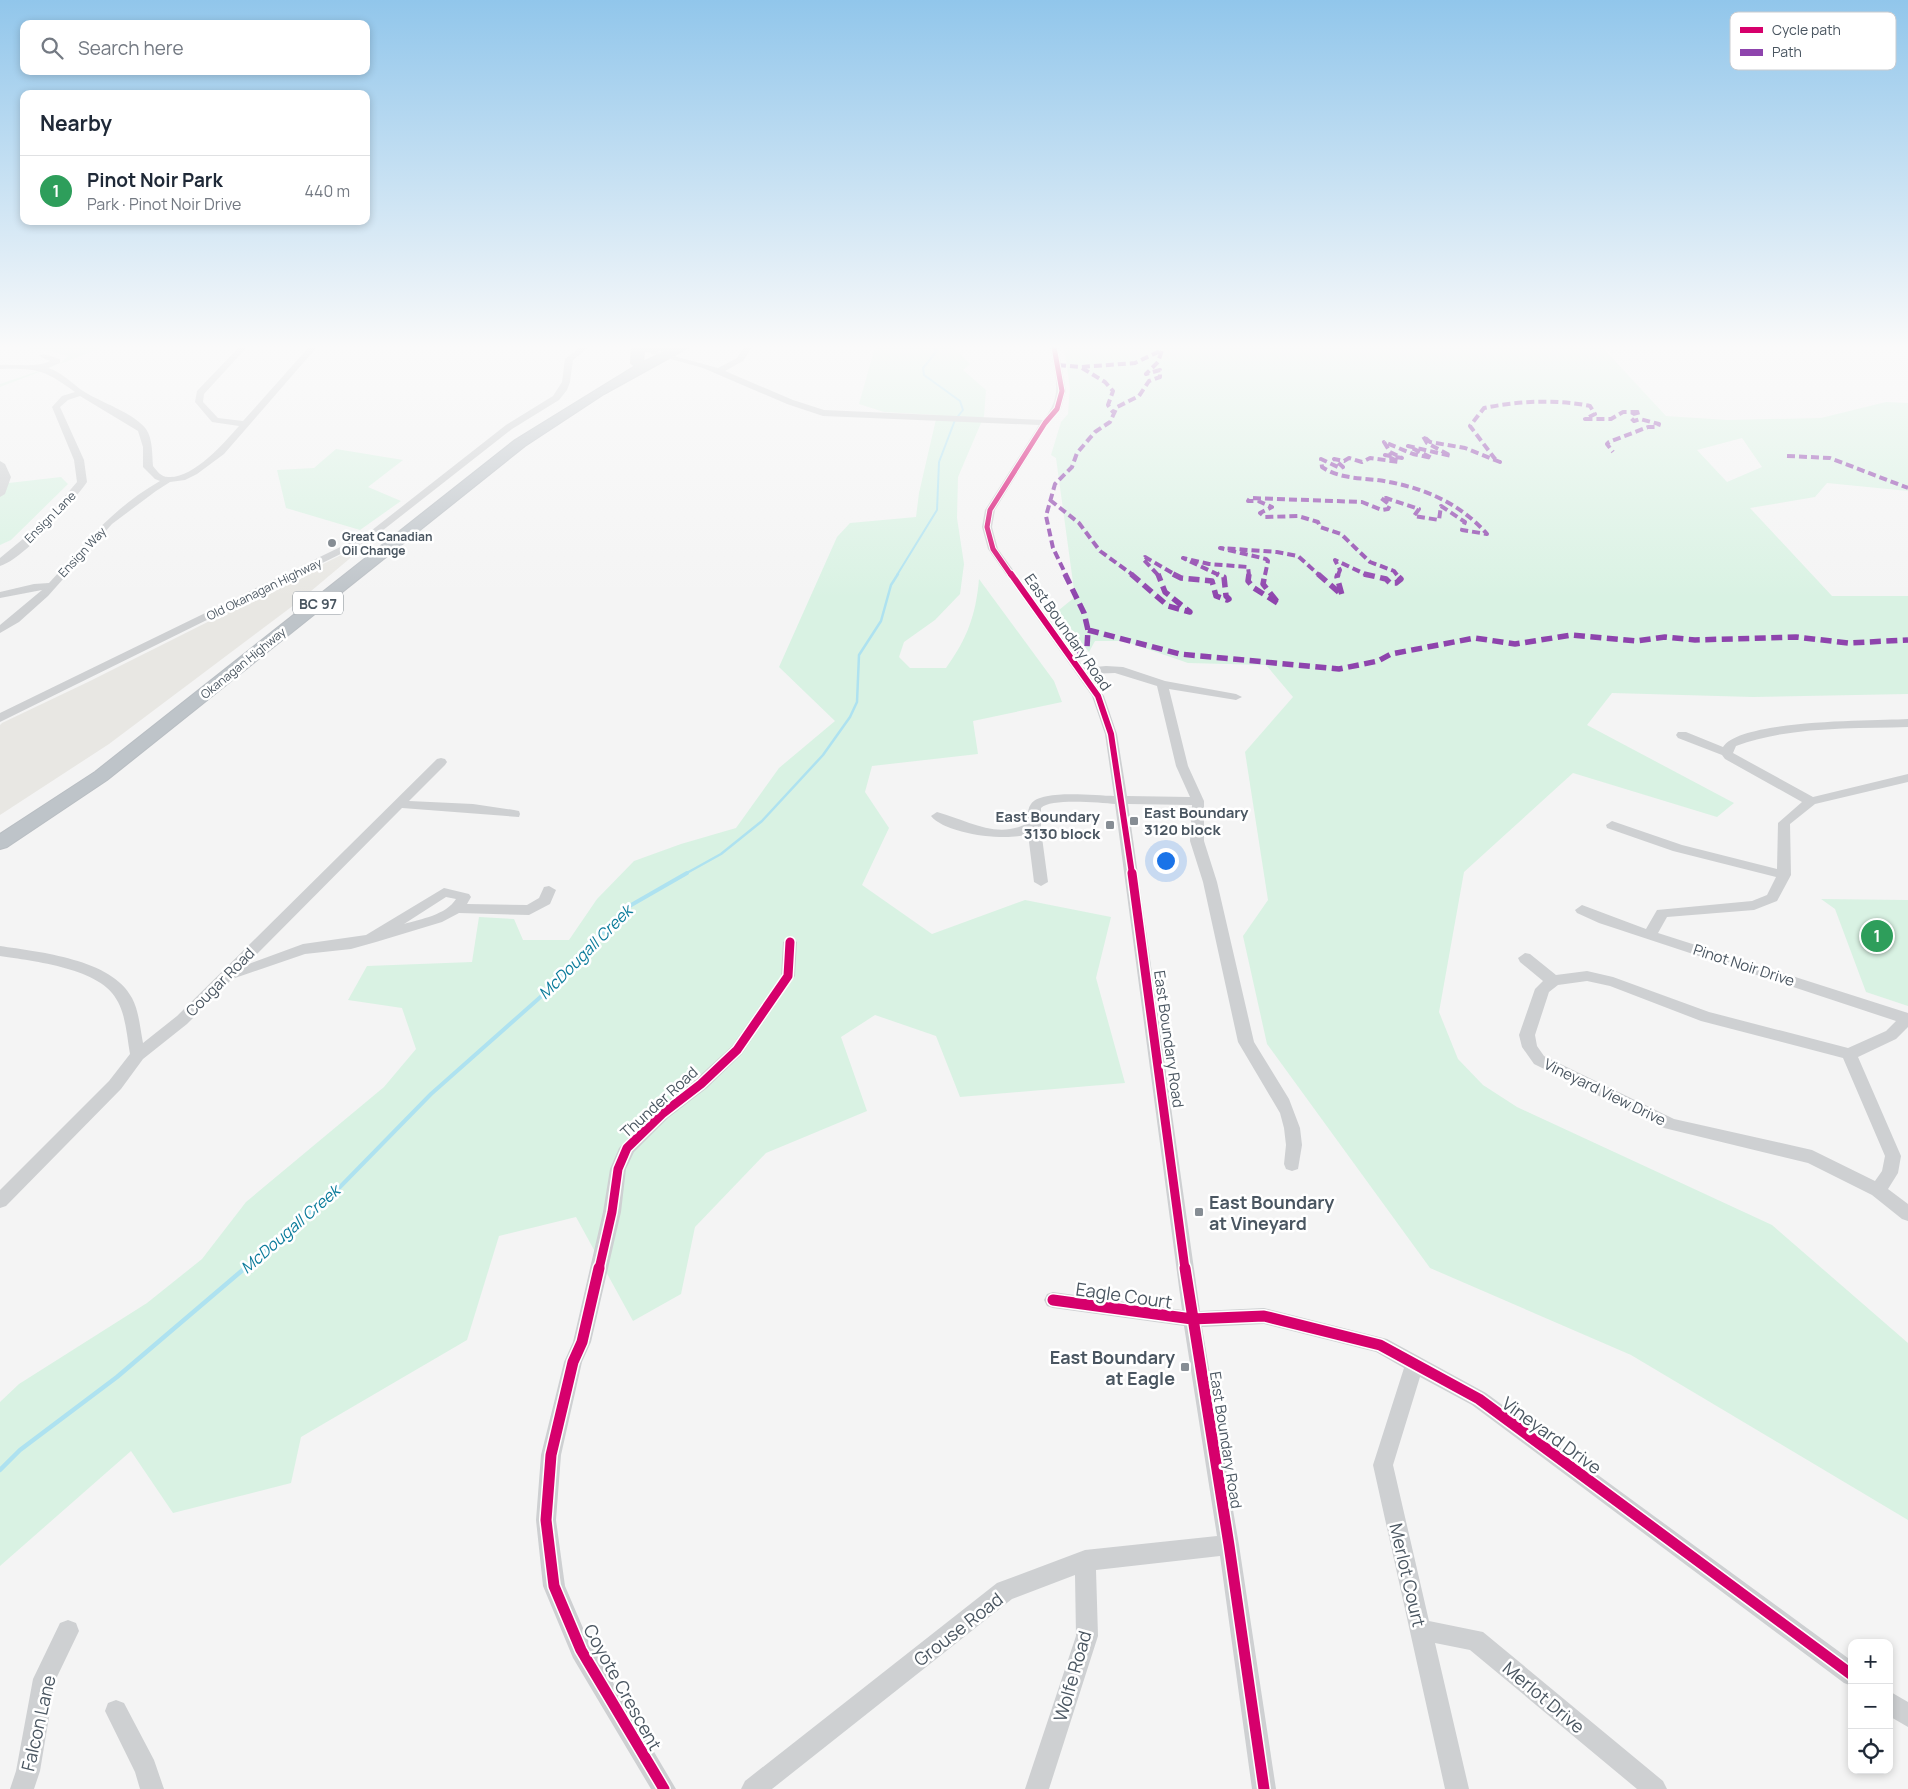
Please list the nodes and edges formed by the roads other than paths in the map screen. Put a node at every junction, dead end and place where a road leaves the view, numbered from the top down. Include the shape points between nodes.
1 (66, 430) edge
2 (142, 430) edge
3 (239, 430) edge
4 (505, 430) edge
5 (528, 430) edge
6 (539, 430) edge
7 (1041, 430) edge
8 (0, 464) edge
9 (168, 480) junction
10 (1, 492) edge
11 (0, 563) edge
12 (50, 586) junction
13 (0, 595) edge
14 (0, 630) edge
15 (1082, 672) junction
16 (1162, 684) junction
17 (1236, 696) dead end
18 (0, 718) edge
19 (1908, 723) edge
20 (1682, 735) dead end
21 (1726, 752) junction
22 (441, 762) dead end
23 (1908, 778) edge
24 (1121, 800) junction
25 (1198, 801) junction
26 (1811, 801) junction
27 (399, 804) junction
28 (514, 814) dead end
29 (937, 816) dead end
30 (1034, 825) junction
31 (1612, 825) dead end
32 (0, 828) edge
33 (0, 843) edge
34 (1784, 875) junction
35 (1042, 882) dead end
36 (549, 890) dead end
37 (457, 908) junction
38 (1582, 910) dead end
39 (1650, 935) junction
40 (371, 939) junction
41 (790, 942) dead end
42 (0, 951) edge
43 (1525, 958) dead end
44 (227, 975) junction
45 (1553, 981) junction
46 (1908, 1019) edge
47 (1849, 1054) junction
48 (138, 1055) junction
49 (1292, 1164) dead end
50 (1878, 1190) junction
51 (0, 1201) edge
52 (1908, 1214) edge
53 (1053, 1300) dead end
54 (1192, 1319) junction
55 (573, 1362) joint
56 (1415, 1364) junction
57 (1229, 1545) junction
58 (1085, 1561) junction
59 (1421, 1630) junction
60 (68, 1631) dead end
61 (1848, 1672) edge
62 (1893, 1705) edge
63 (116, 1711) dead end
64 (1908, 1716) edge
65 (22, 1789) edge
66 (152, 1789) edge
67 (664, 1789) edge
68 (753, 1789) edge
69 (1038, 1789) edge
70 (1264, 1789) edge
71 (1458, 1789) edge
72 (1655, 1789) edge

1 - 11 street, Ensign Lane via 79,460 82,482 44,526
2 - 9 street via 148,467 158,477
3 - 9 street via 209,462 182,478
4 - 18 street, Old Okanagan Highway via 370,536
5 - 32 highway, Okanagan Highway / BC 97 via 159,720
6 - 33 highway, Okanagan Highway / BC 97 via 101,776
7 - 15 street, East Boundary Road via 990,510 987,527 993,549
8 - 10 street via 6,477
9 - 12 street, Ensign Way via 144,493 122,511
12 - 13 street
12 - 14 street, Ensign Way via 14,622
15 - 16 street via 1108,667 1122,669
15 - 24 street, East Boundary Road via 1098,696 1111,734
16 - 17 street
16 - 25 street via 1182,766
19 - 21 street via 1813,727 1767,733 1730,744
20 - 21 street
21 - 26 street
22 - 27 street, Cougar Road
23 - 26 street
24 - 25 street
24 - 30 street via 1041,801 1035,807
24 - 54 street, East Boundary Road
25 - 49 street via 1197,841 1210,882 1246,1042 1256,1063 1286,1105 1294,1134
26 - 34 street via 1784,823
27 - 28 street
27 - 44 street, Cougar Road
29 - 30 street via 952,824 1000,834 1016,833
30 - 35 street
31 - 34 street via 1678,848
34 - 39 street via 1772,898 1754,905 1662,913
36 - 37 street via 545,901 530,910
37 - 40 street via 437,919
37 - 40 street via 464,897 444,892
38 - 39 street, Pinot Noir Drive
39 - 46 street, Pinot Noir Drive
40 - 44 street via 303,949
41 - 55 street, Thunder Road via 788,976 737,1050 627,1148 618,1169 612,1212 582,1342
42 - 48 street via 74,965 107,979 124,997
43 - 45 street
44 - 48 street, Cougar Road via 182,1020
45 - 47 street via 1587,976 1613,982 1706,1017
45 - 50 street, Vineyard View Drive via 1542,990 1527,1036 1539,1060 1670,1124 1812,1157
46 - 47 street via 1891,1035
47 - 50 street via 1893,1156 1890,1173
48 - 51 street, Cougar Road via 115,1085
50 - 52 street, Vineyard View Drive
53 - 54 street, Eagle Court
54 - 56 street, Vineyard Drive via 1264,1316 1380,1345
54 - 57 street, East Boundary Road
55 - 67 street, Coyote Crescent via 551,1455 546,1520 554,1586 581,1650
56 - 59 street, Merlot Court via 1383,1465
56 - 61 street, Vineyard Drive via 1479,1399
57 - 58 street, Grouse Road
57 - 70 street, East Boundary Road
58 - 68 street, Grouse Road via 1005,1591
58 - 69 street, Wolfe Road via 1087,1636
59 - 71 street, Merlot Court
59 - 72 street, Merlot Drive via 1476,1640
60 - 65 street, Falcon Lane via 44,1680
62 - 64 street
63 - 66 street via 146,1768

